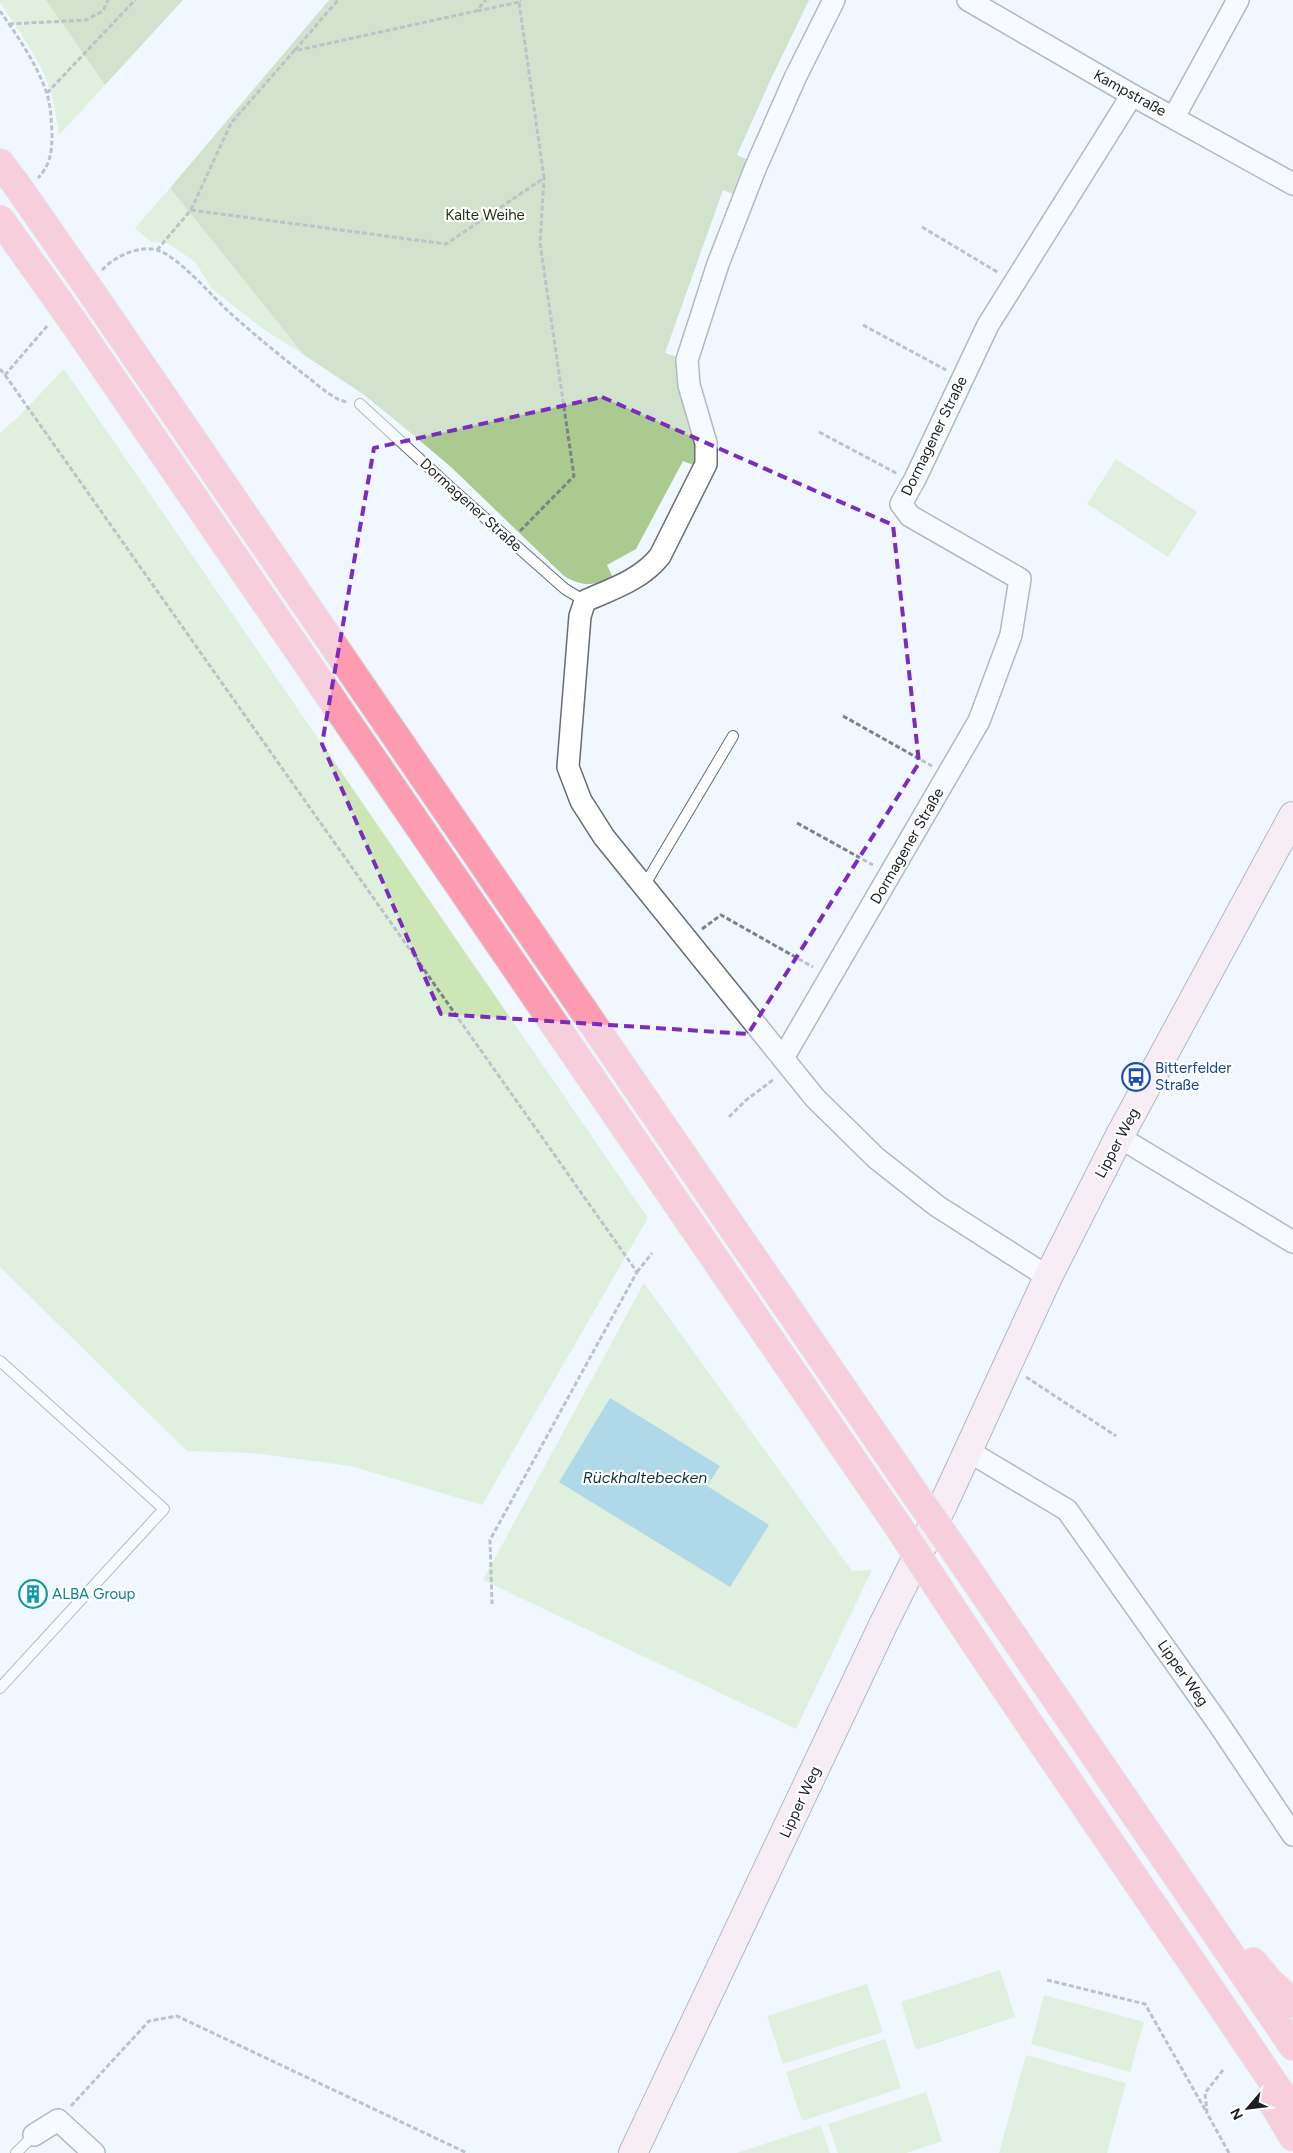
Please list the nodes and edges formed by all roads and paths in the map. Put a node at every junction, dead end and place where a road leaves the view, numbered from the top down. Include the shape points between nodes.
1 (108, 0) edge
2 (135, 0) edge
3 (338, 0) edge
4 (486, 0) edge
5 (834, 0) edge
6 (968, 0) edge
7 (1238, 0) edge
8 (520, 1) edge
9 (0, 11) edge
10 (476, 11) junction
11 (9, 24) junction
12 (294, 51) junction
13 (47, 93) junction
14 (1132, 95) junction
15 (1174, 117) junction
16 (17, 176) edge
17 (544, 178) junction
18 (1293, 184) edge
19 (191, 210) junction
20 (0, 219) edge
21 (922, 227) dead end
22 (1015, 282) junction
23 (863, 326) dead end
24 (6, 375) dead end
25 (962, 379) junction
26 (360, 404) joint
27 (818, 432) dead end
28 (914, 482) junction
29 (511, 541) junction
30 (585, 601) junction
31 (843, 716) dead end
32 (733, 736) dead end
33 (948, 775) junction
34 (1293, 816) edge
35 (797, 823) dead end
36 (890, 875) junction
37 (644, 886) junction
38 (688, 940) junction
39 (830, 976) junction
40 (787, 1062) junction
41 (729, 1117) dead end
42 (1119, 1137) junction
43 (1293, 1242) edge
44 (652, 1252) dead end
45 (637, 1272) junction
46 (1048, 1277) junction
47 (0, 1361) edge
48 (1008, 1364) junction
49 (1116, 1436) dead end
50 (968, 1451) junction
51 (492, 1604) dead end
52 (0, 1688) edge
53 (1293, 1835) edge
54 (1164, 1856) junction
55 (1048, 1980) dead end
56 (1216, 1997) junction
57 (1293, 2003) edge
58 (1293, 2046) edge
59 (1223, 2070) dead end
60 (1293, 2112) edge
61 (1207, 2113) junction
62 (58, 2120) junction
63 (34, 2135) joint
64 (1293, 2137) edge
65 (87, 2151) edge
66 (16, 2153) edge
67 (467, 2153) edge
68 (633, 2153) edge
69 (1229, 2153) edge

1 - 11 path via 102,11 86,20
2 - 13 path
3 - 12 path
4 - 10 path
5 - 30 street via 795,78 756,169 718,264 687,360 689,385 706,443 706,464 651,568
6 - 14 street, Kampstraße
7 - 15 street
8 - 10 path
8 - 17 path
9 - 11 path
10 - 12 path
11 - 13 path via 26,49
12 - 19 path via 231,123
13 - 16 path via 51,112 50,162
14 - 15 street, Kampstraße
14 - 22 street, Dormagener Straße
15 - 18 street, Kampstraße
16 - 54 highway, bridge via 94,296
17 - 19 path via 446,244
17 - 29 path via 540,243 574,476
19 - 26 path via 157,250 174,260 250,330 320,388 344,402
20 - 56 highway, bridge via 898,1526 1019,1710
21 - 22 path
22 - 25 street, Dormagener Straße via 988,325
23 - 25 path
24 - 45 path
25 - 28 street, Dormagener Straße
26 - 29 lane, Dormagener Straße
27 - 28 path
28 - 33 street, Dormagener Straße via 901,504 910,516 1020,580 1011,635 979,721
29 - 30 lane, Dormagener Straße
30 - 37 street via 580,616 568,767 581,801
31 - 33 path
32 - 37 lane
33 - 36 street, Dormagener Straße
34 - 42 street, Lipper Weg
35 - 36 path
36 - 39 street, Dormagener Straße
37 - 38 street
38 - 39 path via 721,915
38 - 40 street
39 - 40 street, Dormagener Straße
40 - 41 path
40 - 46 street via 815,1098 876,1158 937,1206
42 - 43 street
42 - 46 street, Lipper Weg
44 - 45 path
45 - 51 path via 490,1540
46 - 48 street, Lipper Weg
47 - 52 lane via 164,1509
48 - 49 path
48 - 50 street, Lipper Weg
50 - 53 street, Lipper Weg via 1066,1510 1218,1723
50 - 68 street, Lipper Weg
54 - 57 highway via 1270,1982
54 - 58 highway
55 - 61 path via 1145,2004
56 - 60 highway
56 - 64 highway
59 - 61 path via 1205,2093
61 - 69 path
62 - 63 street
62 - 65 street
62 - 67 path via 150,2021 177,2016
63 - 66 lane

